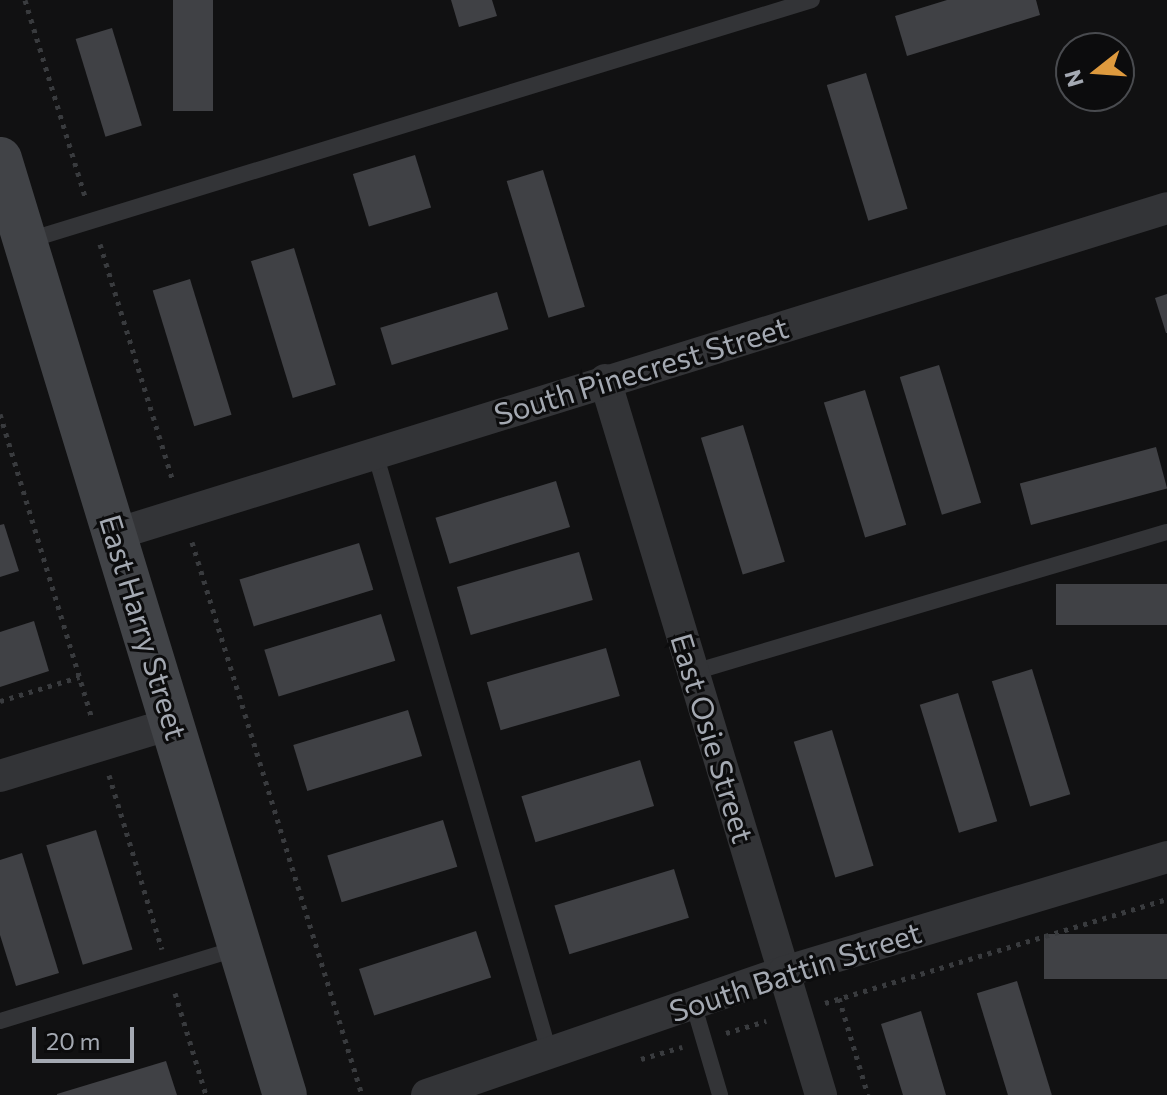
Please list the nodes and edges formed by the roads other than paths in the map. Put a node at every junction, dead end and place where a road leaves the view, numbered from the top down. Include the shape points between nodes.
1 (812, 0) edge
2 (0, 159) edge
3 (1167, 208) edge
4 (13, 245) edge
5 (605, 380) junction
6 (375, 453) junction
7 (1167, 532) edge
8 (116, 534) junction
9 (694, 672) junction
10 (173, 723) junction
11 (0, 776) edge
12 (1167, 857) edge
13 (241, 948) junction
14 (784, 972) junction
15 (693, 1003) junction
16 (0, 1021) edge
17 (549, 1052) junction
18 (460, 1089) edge
19 (285, 1095) edge
20 (427, 1095) edge
21 (720, 1095) edge
22 (821, 1095) edge

1 - 4 lane
2 - 4 main road, East Harry Street
3 - 5 street, South Pinecrest Street
4 - 8 main road, East Harry Street
5 - 6 street, South Pinecrest Street
5 - 9 street, East Osie Street
6 - 8 street, South Pinecrest Street
6 - 17 lane
7 - 9 lane
8 - 10 main road, East Harry Street
9 - 14 street, East Osie Street
10 - 11 street
10 - 13 main road, East Harry Street
12 - 14 street, South Battin Street
13 - 16 lane
13 - 19 main road, East Harry Street
14 - 15 street, South Battin Street
14 - 22 street, East Osie Street
15 - 17 street, South Battin Street
15 - 21 lane
17 - 18 street, South Battin Street
18 - 20 street, South Battin Street

